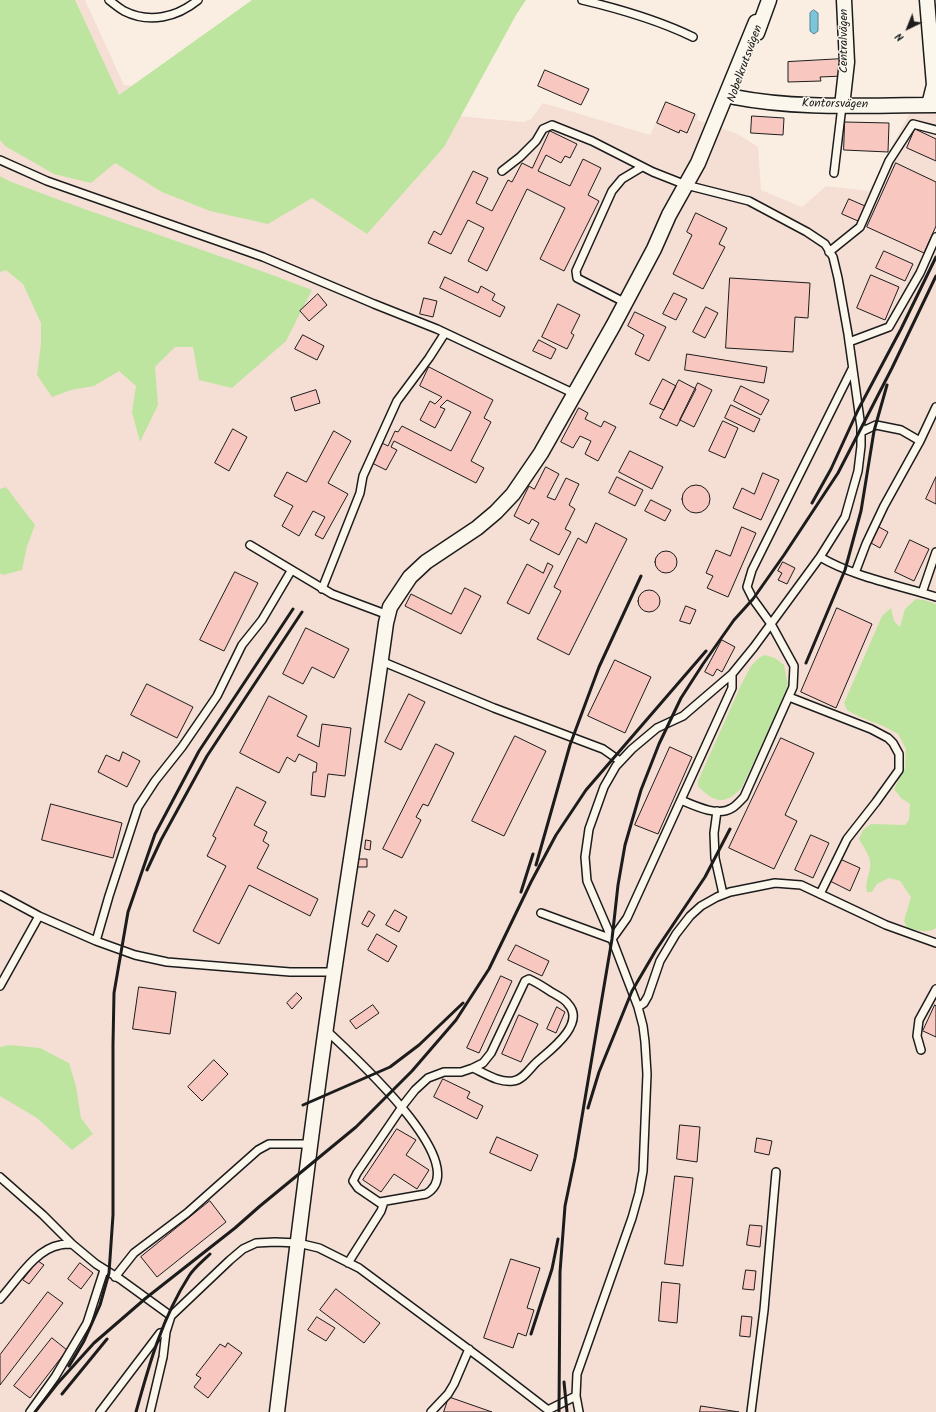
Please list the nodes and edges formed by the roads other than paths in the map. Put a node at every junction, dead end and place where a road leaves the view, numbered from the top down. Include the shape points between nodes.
1 (109, 0) edge
2 (198, 0) edge
3 (582, 0) edge
4 (768, 0) edge
5 (844, 0) edge
6 (927, 0) edge
7 (693, 37) dead end
8 (734, 97) junction
9 (932, 105) edge
10 (842, 106) junction
11 (713, 125) junction
12 (936, 130) edge
13 (0, 160) edge
14 (642, 167) junction
15 (502, 171) dead end
16 (834, 173) dead end
17 (686, 185) junction
18 (936, 237) edge
19 (829, 252) junction
20 (626, 303) junction
21 (444, 333) junction
22 (849, 342) junction
23 (853, 369) junction
24 (575, 394) junction
25 (936, 407) edge
26 (861, 432) junction
27 (920, 441) junction
28 (250, 545) dead end
29 (936, 552) edge
30 (820, 557) junction
31 (291, 571) junction
32 (855, 573) junction
33 (322, 589) junction
34 (922, 593) junction
35 (936, 597) edge
36 (388, 615) junction
37 (771, 624) junction
38 (381, 661) junction
39 (732, 674) junction
40 (789, 696) junction
41 (620, 761) junction
42 (681, 800) junction
43 (717, 811) junction
44 (723, 894) junction
45 (820, 894) junction
46 (0, 895) edge
47 (541, 913) dead end
48 (40, 916) junction
49 (612, 939) junction
50 (96, 941) junction
51 (936, 943) edge
52 (334, 972) junction
53 (0, 986) edge
54 (936, 989) edge
55 (638, 1008) junction
56 (326, 1030) junction
57 (921, 1050) dead end
58 (473, 1068) junction
59 (402, 1107) junction
60 (310, 1144) junction
61 (776, 1172) dead end
62 (0, 1177) edge
63 (380, 1202) junction
64 (298, 1243) junction
65 (72, 1244) junction
66 (348, 1263) junction
67 (104, 1270) junction
68 (115, 1277) junction
69 (0, 1298) edge
70 (171, 1316) junction
71 (166, 1332) junction
72 (469, 1349) junction
73 (576, 1396) junction
74 (548, 1411) edge
75 (30, 1412) edge
76 (100, 1412) edge
77 (150, 1412) edge
78 (277, 1412) edge
79 (431, 1412) edge
80 (579, 1412) edge
81 (751, 1412) edge

1 - 2 lane via 137,16 152,18 172,15
3 - 7 lane via 662,24
4 - 8 street, Nobelkrutsvägen
4 - 11 street, Nobelkrutsvägen via 724,76
5 - 10 street, Centralvägen via 847,62
6 - 9 street via 934,85
8 - 10 street, Kontorsvägen via 783,104
8 - 11 street, Nobelkrutsvägen
9 - 10 street, Kontorsvägen
10 - 16 lane
11 - 17 street via 687,168
11 - 17 street via 705,169
12 - 19 lane via 913,124 889,161 860,227
13 - 21 lane via 47,181 263,257
14 - 15 lane via 592,141 552,125 544,129 536,141
14 - 17 lane
14 - 20 lane via 622,179 612,191 576,271 577,278
17 - 19 lane via 749,200 807,232 824,244
17 - 20 street
18 - 22 lane via 920,273 889,327
19 - 22 lane via 833,257 838,278
20 - 24 street
21 - 24 lane
21 - 33 lane via 397,401 382,431
22 - 23 lane
23 - 26 lane
23 - 37 lane via 752,570 748,588 752,599
24 - 36 street via 541,453 513,494 477,528 426,562 410,577 390,607
25 - 27 lane
26 - 27 lane via 876,425 901,430
26 - 30 lane via 858,471 845,517
27 - 32 lane via 884,506
28 - 31 lane
29 - 34 lane
30 - 32 lane
30 - 37 lane
31 - 33 lane
31 - 50 lane via 262,620 242,645 217,696 138,807
32 - 34 lane
33 - 36 lane
34 - 35 lane
36 - 38 street
37 - 39 lane
37 - 40 lane via 794,666 793,687
38 - 41 lane via 494,708 603,749
38 - 52 street
39 - 41 lane via 683,716 657,728
39 - 42 lane via 732,688
40 - 43 lane via 744,797 732,809
40 - 45 lane via 871,729 888,738 899,754 899,770 847,839
41 - 49 lane via 598,801 589,829 585,857 587,881
42 - 43 lane via 702,809
42 - 49 lane via 627,918
43 - 44 lane via 714,833 715,858
44 - 45 lane via 775,883 801,885
44 - 55 lane via 701,906 676,934 660,962 648,996
45 - 51 lane via 886,925
46 - 48 lane
47 - 49 lane
48 - 50 lane
48 - 53 lane
49 - 55 lane
50 - 52 lane via 135,955 167,962 290,972
52 - 56 street
54 - 57 lane via 919,1020 917,1036
55 - 73 lane via 645,1042 646,1074 643,1171 632,1218 577,1374
56 - 59 lane
56 - 60 street
58 - 58 lane via 483,1063 491,1053 525,981 529,979 537,983 568,1003 573,1018 567,1034 516,1081 505,1082
58 - 59 lane via 461,1072 444,1072 428,1078
59 - 63 lane via 353,1180 358,1188
59 - 63 lane via 426,1141 438,1169 437,1183 426,1194
60 - 64 street
60 - 68 lane via 269,1144 258,1150 187,1213 134,1253
61 - 81 lane via 764,1310
62 - 65 lane
63 - 66 lane via 383,1204 381,1211
64 - 66 lane via 319,1248
64 - 70 lane via 256,1244 243,1249
64 - 78 street
65 - 67 lane
65 - 69 lane via 59,1245 47,1250 30,1263
66 - 72 lane via 390,1290
67 - 68 lane
67 - 75 lane via 87,1323 55,1377
68 - 70 lane
70 - 71 lane
71 - 76 lane via 160,1333
71 - 77 lane
72 - 74 lane
72 - 79 lane via 451,1389
73 - 74 lane
73 - 80 lane

